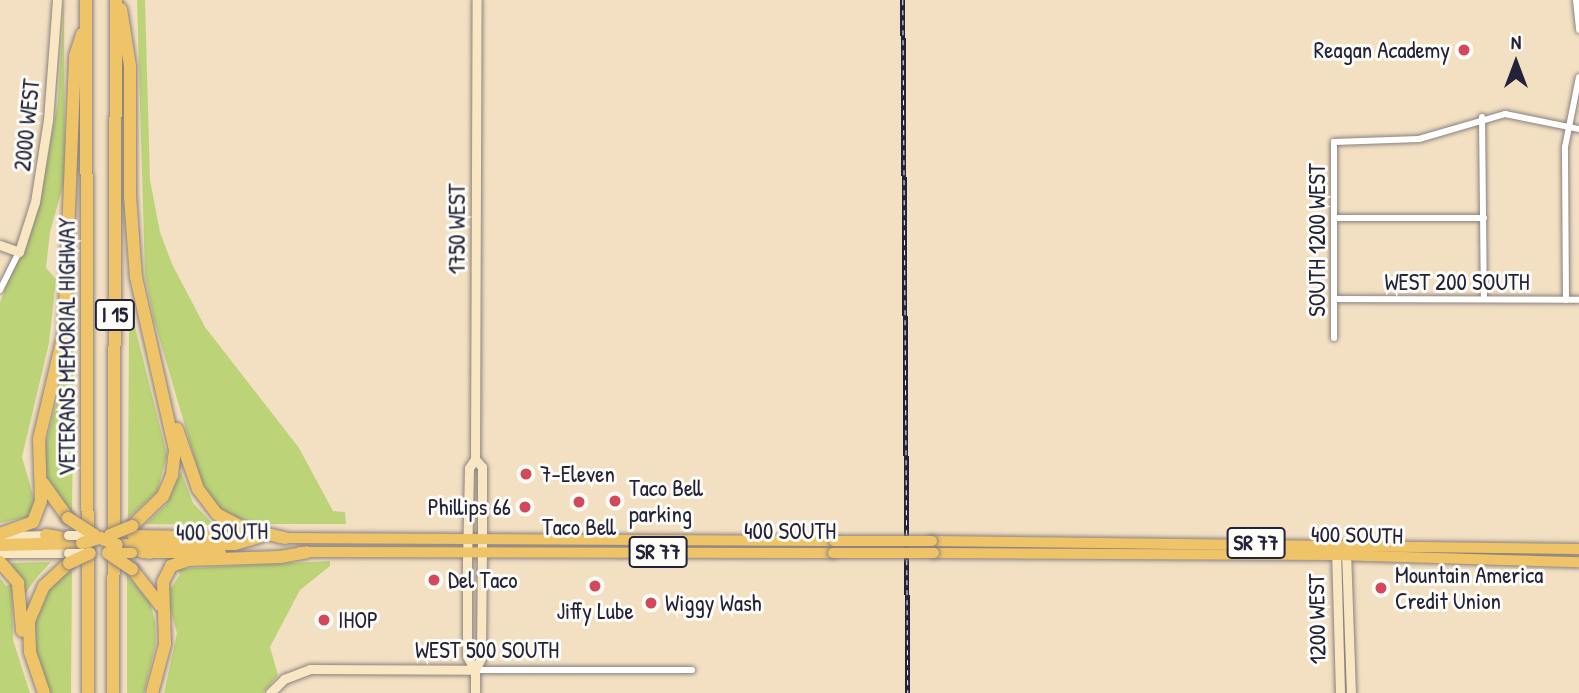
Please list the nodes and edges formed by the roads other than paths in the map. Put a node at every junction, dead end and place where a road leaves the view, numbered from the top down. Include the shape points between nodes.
1 (57, 0) edge
2 (86, 0) edge
3 (117, 0) edge
4 (477, 0) edge
5 (1576, 0) edge
6 (86, 21) junction
7 (1579, 30) edge
8 (1579, 77) edge
9 (1482, 117) junction
10 (1568, 127) junction
11 (1579, 129) edge
12 (1335, 218) junction
13 (1485, 218) junction
14 (0, 245) edge
15 (19, 252) junction
16 (0, 290) edge
17 (1334, 299) junction
18 (1484, 299) junction
19 (1566, 300) junction
20 (1579, 300) edge
21 (1334, 338) dead end
22 (171, 420) junction
23 (475, 459) junction
24 (40, 472) junction
25 (0, 535) edge
26 (46, 535) joint
27 (468, 536) junction
28 (482, 536) junction
29 (260, 537) joint
30 (285, 538) junction
31 (132, 541) junction
32 (100, 544) junction
33 (0, 545) edge
34 (68, 547) junction
35 (833, 547) junction
36 (1341, 549) junction
37 (1579, 550) edge
38 (307, 552) junction
39 (467, 552) junction
40 (482, 552) junction
41 (0, 553) edge
42 (149, 553) joint
43 (0, 562) edge
44 (1579, 562) edge
45 (164, 619) junction
46 (475, 670) junction
47 (692, 670) dead end
48 (43, 693) edge
49 (88, 693) edge
50 (113, 693) edge
51 (152, 693) edge
52 (270, 693) edge
53 (475, 693) edge
54 (1340, 693) edge
55 (1351, 693) edge

1 - 15 street, 2000 WEST via 41,178
2 - 6 highway, VETERANS MEMORIAL HIGHWAY / I 15
3 - 22 highway via 130,66 130,196 136,277 148,347
3 - 50 highway, VETERANS MEMORIAL HIGHWAY / I 15
4 - 23 street, 1750 WEST
5 - 7 street
6 - 24 highway via 75,56 64,333 39,439
6 - 49 highway, VETERANS MEMORIAL HIGHWAY / I 15
8 - 10 street
9 - 10 street via 1517,114
9 - 12 street, SOUTH 1200 WEST via 1419,139 1334,142
9 - 13 street
10 - 11 street
10 - 19 street
12 - 13 street
12 - 17 street, SOUTH 1200 WEST
13 - 18 street
14 - 15 street
15 - 16 street, 2000 WEST
17 - 18 street, WEST 200 SOUTH
17 - 21 street, SOUTH 1200 WEST
18 - 19 street, WEST 200 SOUTH
19 - 20 street, WEST 200 SOUTH
22 - 30 highway via 198,489 216,514 245,529
22 - 31 highway via 175,456 170,481
23 - 27 street, 1750 WEST via 469,468
23 - 28 street, 1750 WEST via 482,467
24 - 25 highway via 41,502 36,519
24 - 32 highway, bridge via 50,498
25 - 26 street
26 - 34 highway
27 - 28 main road, 400 SOUTH / SR 77
27 - 30 main road, 400 SOUTH / SR 77
27 - 39 street, 1750 WEST
28 - 35 main road, 400 SOUTH / SR 77
28 - 40 street, 1750 WEST
29 - 30 main road, 400 SOUTH / SR 77
29 - 31 highway via 235,544
31 - 32 highway
31 - 42 highway
32 - 34 highway
32 - 34 highway, bridge
32 - 45 highway, bridge via 151,589
33 - 34 highway
34 - 41 street
34 - 48 highway via 29,621 30,652
35 - 36 main road, 400 SOUTH / SR 77, bridge
35 - 40 main road, 400 SOUTH / SR 77
36 - 37 main road, 400 SOUTH / SR 77
36 - 44 main road, 400 SOUTH / SR 77
36 - 54 street, 1200 WEST
36 - 55 street, 1200 WEST
38 - 39 main road, 400 SOUTH / SR 77
38 - 42 main road, 400 SOUTH / SR 77
38 - 45 highway via 179,562 163,582
39 - 40 main road, 400 SOUTH / SR 77
39 - 46 street, 1750 WEST via 467,656
40 - 46 street, 1750 WEST via 481,658
43 - 48 highway via 18,583 23,644
45 - 51 highway via 164,651
46 - 47 street, WEST 500 SOUTH
46 - 52 street, WEST 500 SOUTH via 310,669 284,679
46 - 53 street

